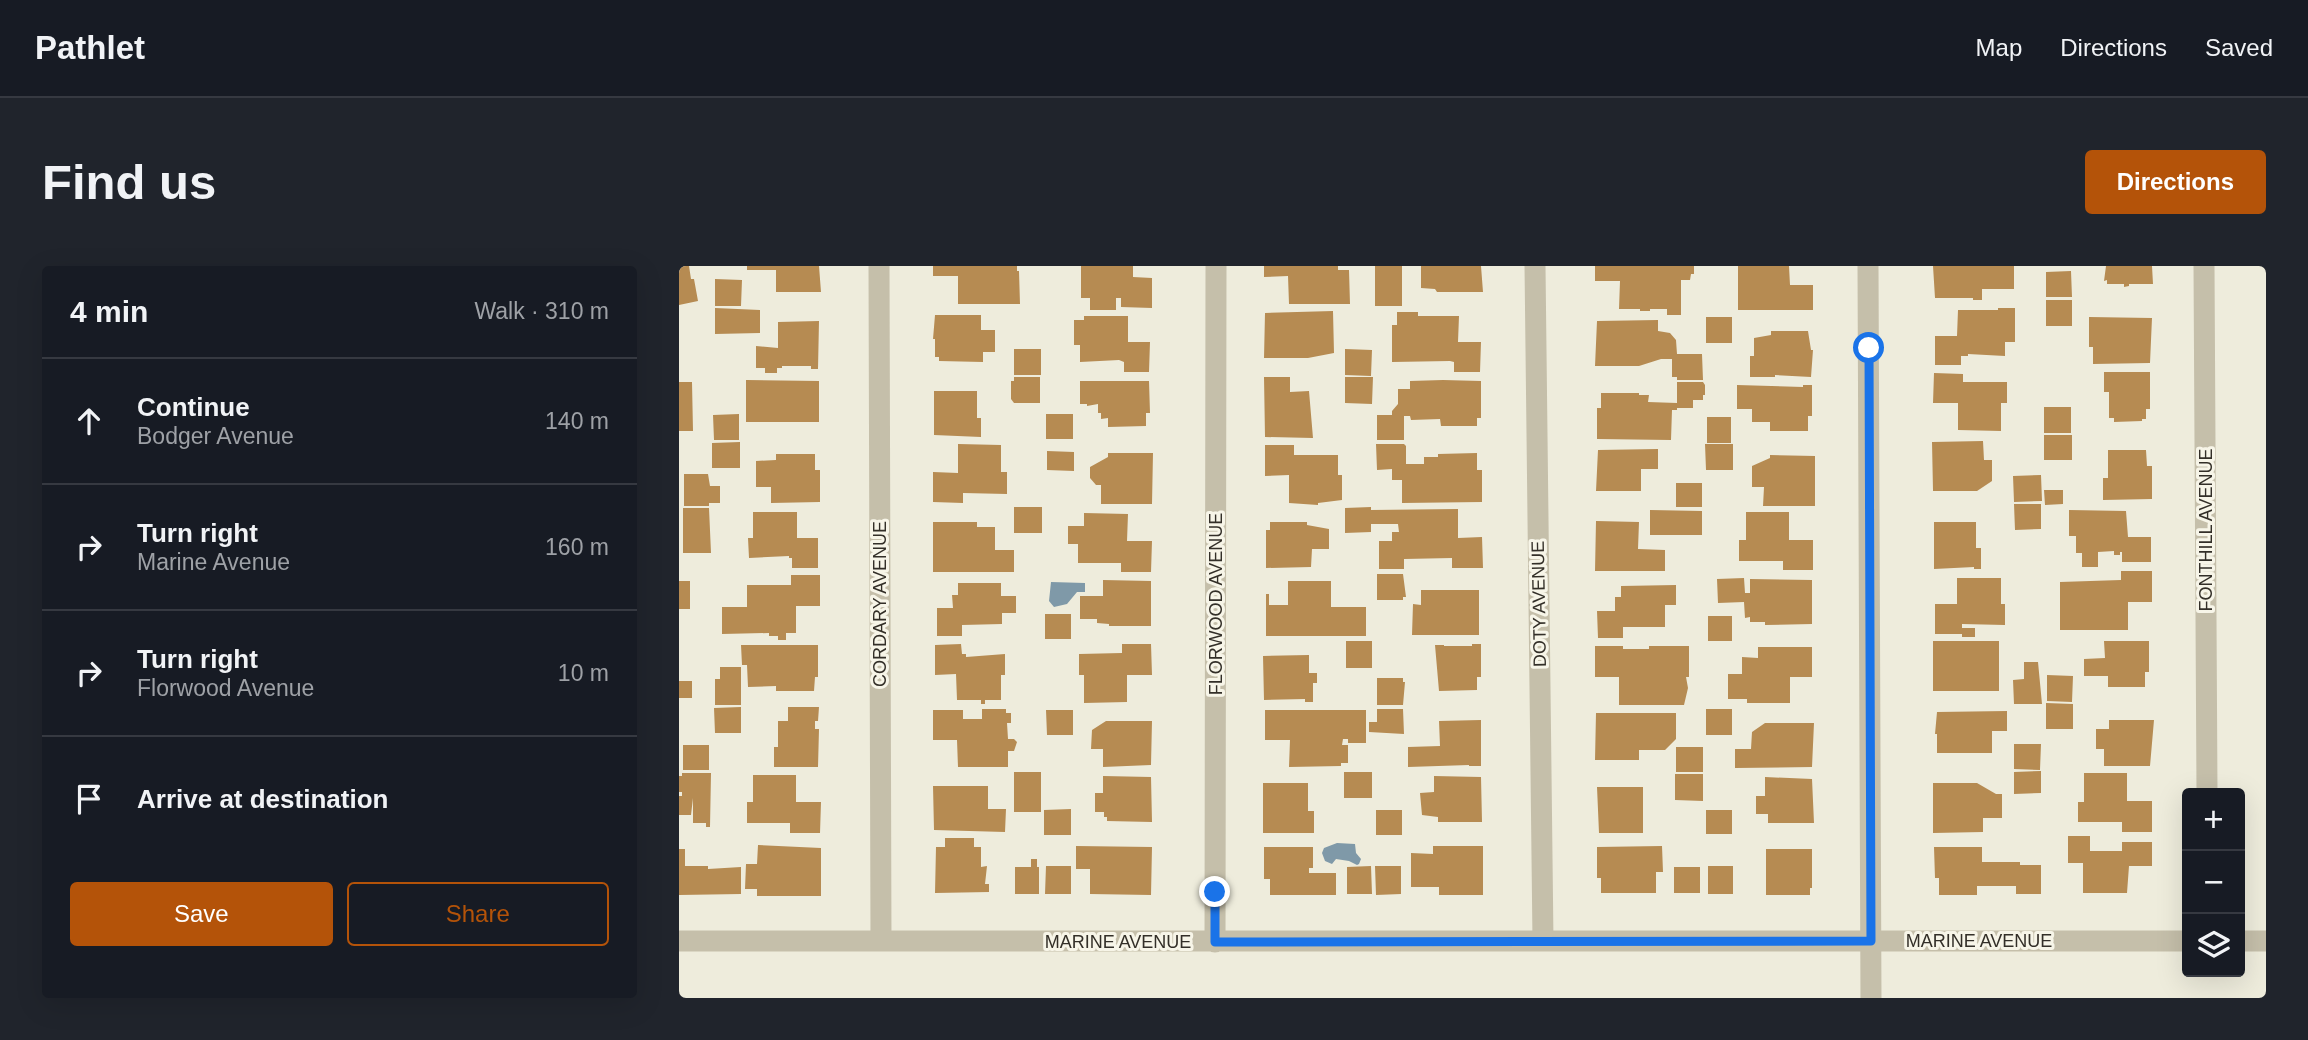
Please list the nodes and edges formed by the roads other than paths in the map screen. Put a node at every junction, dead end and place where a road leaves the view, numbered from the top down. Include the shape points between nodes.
1 (879, 266) edge
2 (1216, 266) edge
3 (1535, 266) edge
4 (1868, 266) edge
5 (2204, 266) edge
6 (2207, 788) edge
7 (679, 941) edge
8 (1871, 941) junction
9 (2182, 941) edge
10 (2245, 941) edge
11 (2266, 941) edge
12 (881, 942) junction
13 (1215, 942) junction
14 (1543, 942) junction
15 (1871, 998) edge

1 - 12 street, CORDARY AVENUE
2 - 13 street, FLORWOOD AVENUE
3 - 14 street, DOTY AVENUE
4 - 8 street
5 - 6 street, FONTHILL AVENUE
7 - 12 street, MARINE AVENUE
8 - 9 street, MARINE AVENUE
8 - 14 street, MARINE AVENUE
8 - 15 street
10 - 11 street
12 - 13 street, MARINE AVENUE
13 - 14 street, MARINE AVENUE

